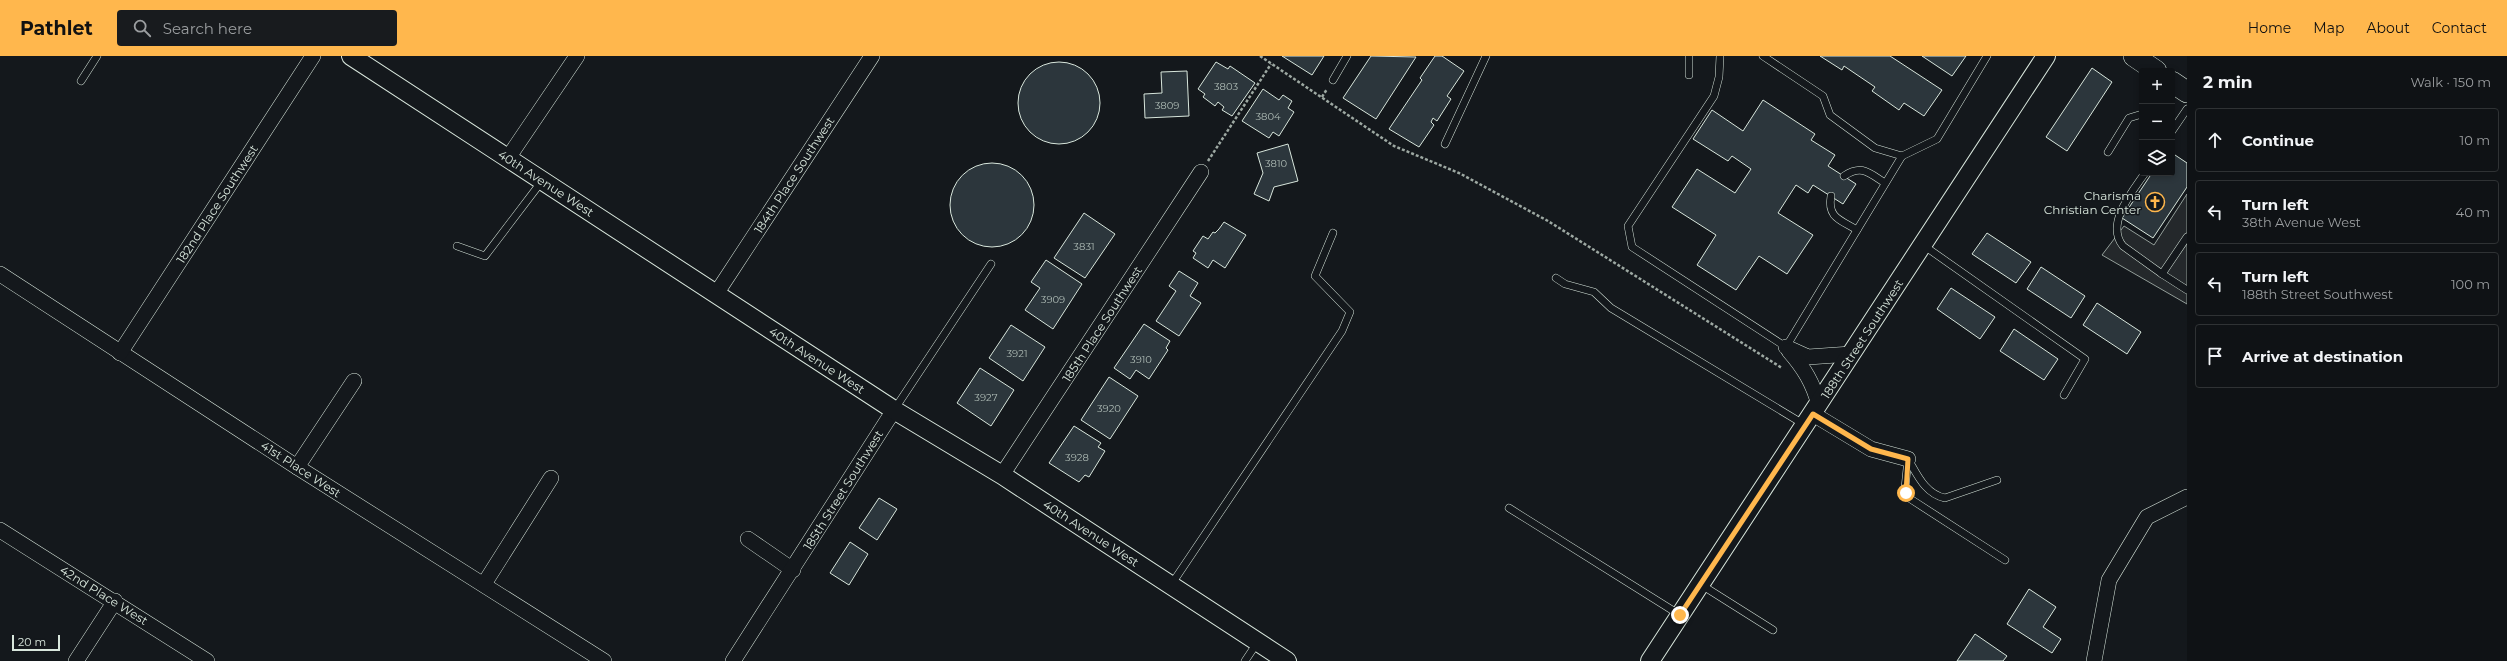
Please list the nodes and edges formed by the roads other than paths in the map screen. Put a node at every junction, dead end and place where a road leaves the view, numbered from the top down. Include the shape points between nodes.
1 (98, 56) edge
2 (313, 56) edge
3 (351, 56) edge
4 (577, 56) edge
5 (872, 56) edge
6 (1348, 56) edge
7 (1486, 56) edge
8 (1689, 56) edge
9 (1720, 56) edge
10 (1763, 56) edge
11 (1987, 56) edge
12 (2046, 56) edge
13 (2134, 56) edge
14 (2152, 68) edge
15 (1689, 75) dead end
16 (1333, 80) dead end
17 (81, 81) dead end
18 (2187, 109) edge
19 (2139, 115) edge
20 (2175, 127) edge
21 (1445, 144) dead end
22 (2108, 152) dead end
23 (1902, 156) junction
24 (508, 158) junction
25 (1201, 172) road end
26 (1844, 176) dead end
27 (2143, 176) edge
28 (542, 181) junction
29 (1886, 183) junction
30 (1831, 196) dead end
31 (1857, 230) junction
32 (1332, 233) dead end
33 (2187, 237) edge
34 (1923, 245) junction
35 (457, 246) dead end
36 (991, 264) dead end
37 (0, 274) edge
38 (2162, 274) junction
39 (1556, 278) dead end
40 (2187, 290) edge
41 (716, 294) junction
42 (1786, 348) junction
43 (120, 352) junction
44 (1851, 354) junction
45 (354, 381) dead end
46 (2064, 395) dead end
47 (894, 410) junction
48 (1812, 415) junction
49 (1908, 459) junction
50 (297, 467) junction
51 (1002, 476) junction
52 (551, 478) dead end
53 (1997, 480) dead end
54 (2187, 497) edge
55 (1509, 508) dead end
56 (0, 530) edge
57 (748, 539) dead end
58 (2005, 560) dead end
59 (793, 570) junction
60 (484, 584) junction
61 (1700, 584) junction
62 (1170, 585) junction
63 (115, 601) junction
64 (1680, 615) junction
65 (1773, 630) dead end
66 (1257, 643) junction
67 (76, 661) edge
68 (207, 661) edge
69 (604, 661) edge
70 (733, 661) edge
71 (1245, 661) edge
72 (1287, 661) edge
73 (1650, 661) edge
74 (2094, 661) edge

1 - 17 lane
2 - 43 street, 182nd Place Southwest
3 - 24 street, 40th Avenue West
4 - 24 street
5 - 41 street, 184th Place Southwest
6 - 16 lane
7 - 21 lane
8 - 15 lane
9 - 42 lane via 1719,77 1714,96 1628,226 1632,247
10 - 23 lane via 1823,96 1830,114 1875,148
11 - 23 lane via 1937,139
12 - 34 street, 188th Street Southwest
13 - 14 main road
18 - 20 lane
19 - 22 lane via 2128,118
23 - 29 lane
24 - 28 street, 40th Avenue West
25 - 51 street, 185th Place Southwest
26 - 29 lane via 1853,170 1864,170
27 - 38 lane via 2116,226 2118,240
28 - 35 lane via 486,256
28 - 41 street, 40th Avenue West
29 - 31 lane
30 - 31 lane via 1829,207 1832,214
31 - 42 lane
32 - 62 lane via 1315,276 1350,312 1342,331
33 - 38 lane
34 - 44 street, 188th Street Southwest
34 - 46 lane via 2084,359
36 - 47 lane
37 - 43 street, 41st Place West
38 - 40 lane
39 - 48 lane via 1565,284 1594,292 1611,308
41 - 47 street, 40th Avenue West
42 - 44 street via 1808,357
42 - 48 street via 1802,365 1813,385
43 - 50 street, 41st Place West
44 - 48 street, 188th Street Southwest
45 - 50 street
47 - 51 street, 40th Avenue West
47 - 59 street, 185th Street Southwest
48 - 49 street via 1871,449
48 - 61 street, 188th Street Southwest
49 - 53 lane via 1923,486 1945,498
49 - 58 lane via 1905,488 1909,498
50 - 60 street, 41st Place West
51 - 62 street, 40th Avenue West
52 - 60 street
54 - 74 street via 2147,517 2109,580
55 - 64 lane
56 - 63 street, 42nd Place West
57 - 59 street
59 - 70 street, 185th Street Southwest
60 - 69 street, 41st Place West
61 - 64 street, 188th Street Southwest
61 - 65 lane
62 - 66 street, 40th Avenue West
63 - 67 street
63 - 68 street, 42nd Place West
64 - 73 street, 188th Street Southwest
66 - 71 lane
66 - 72 street, 40th Avenue West

